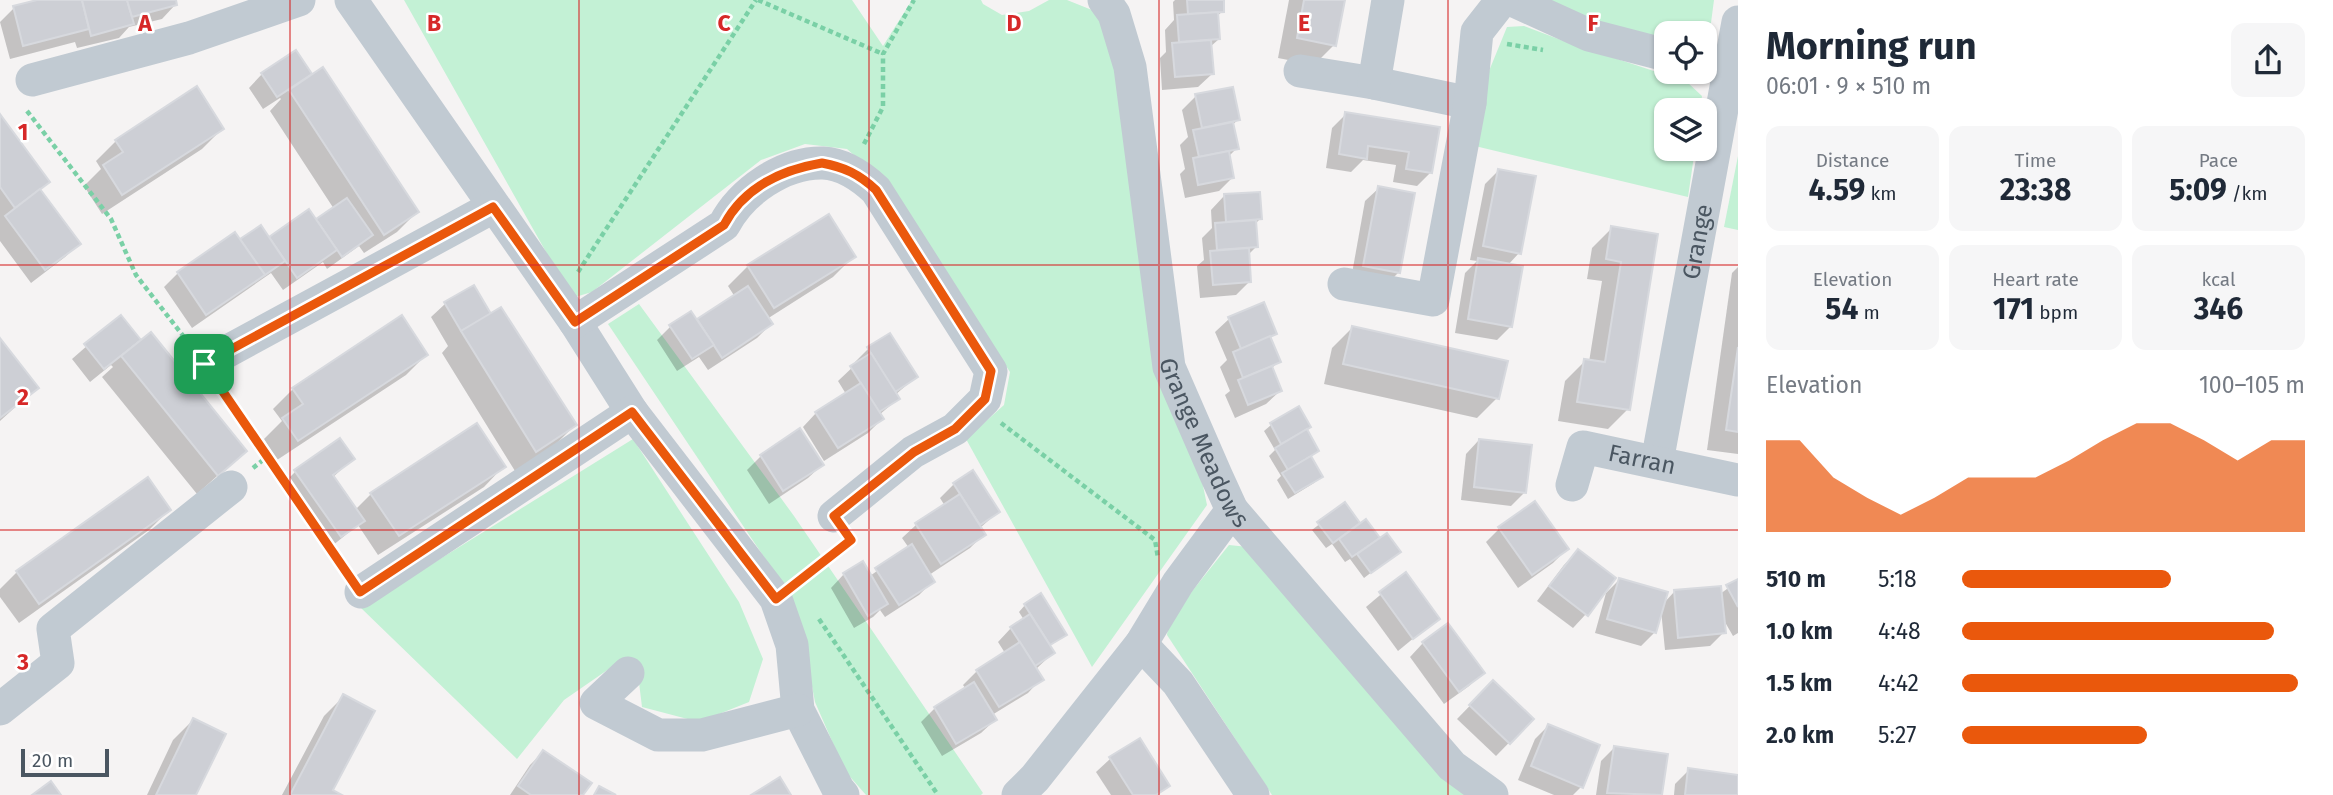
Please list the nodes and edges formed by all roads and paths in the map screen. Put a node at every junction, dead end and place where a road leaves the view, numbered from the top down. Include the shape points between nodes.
1 (299, 0) edge
2 (351, 0) edge
3 (757, 0) edge
4 (914, 0) edge
5 (1104, 0) edge
6 (1388, 0) edge
7 (1502, 0) edge
8 (1512, 0) edge
9 (1738, 22) edge
10 (1654, 52) edge
11 (883, 54) junction
12 (1717, 67) edge
13 (1300, 71) dead end
14 (32, 80) joint
15 (1374, 83) junction
16 (1714, 84) edge
17 (1470, 103) junction
18 (848, 170) junction
19 (493, 207) junction
20 (1344, 284) dead end
21 (567, 311) junction
22 (204, 364) junction
23 (632, 412) junction
24 (970, 414) junction
25 (1657, 462) junction
26 (1738, 480) edge
27 (1572, 485) dead end
28 (231, 487) dead end
29 (1231, 510) junction
30 (834, 516) joint
31 (1178, 583) junction
32 (360, 592) joint
33 (776, 599) junction
34 (817, 617) dead end
35 (1141, 643) junction
36 (628, 673) dead end
37 (0, 709) edge
38 (798, 710) junction
39 (843, 795) edge
40 (938, 795) edge
41 (1018, 795) edge
42 (1253, 795) edge
43 (1492, 795) edge

1 - 14 street via 189,38
2 - 19 street
3 - 11 path
3 - 21 path
4 - 11 path
5 - 29 street, Grange Meadows via 1114,14 1130,67 1169,367
6 - 15 street
7 - 17 street via 1477,32
8 - 10 street via 1589,35
9 - 12 street, Grange
11 - 18 path via 883,107
13 - 15 street
14 - 22 path via 14,94 111,219 136,275
15 - 17 street
16 - 25 street, Grange
17 - 20 street via 1433,300
18 - 21 street via 822,163 766,180 733,208 724,225
18 - 24 street via 876,190 991,371 985,399
19 - 21 street
19 - 22 street
21 - 23 street
22 - 32 path
23 - 32 street
23 - 33 street
24 - 30 street
24 - 31 path via 1001,423 1155,540 1159,568
25 - 26 street, Farran
25 - 27 street, Farran via 1583,447
28 - 37 street via 53,629 58,663
29 - 31 street
29 - 43 street, Grange Meadows via 1452,766
30 - 33 path via 851,540
31 - 35 street
33 - 38 street via 792,645
34 - 40 path
35 - 41 street
35 - 42 street via 1178,683
36 - 38 street via 596,703 658,735 702,735
38 - 39 street

